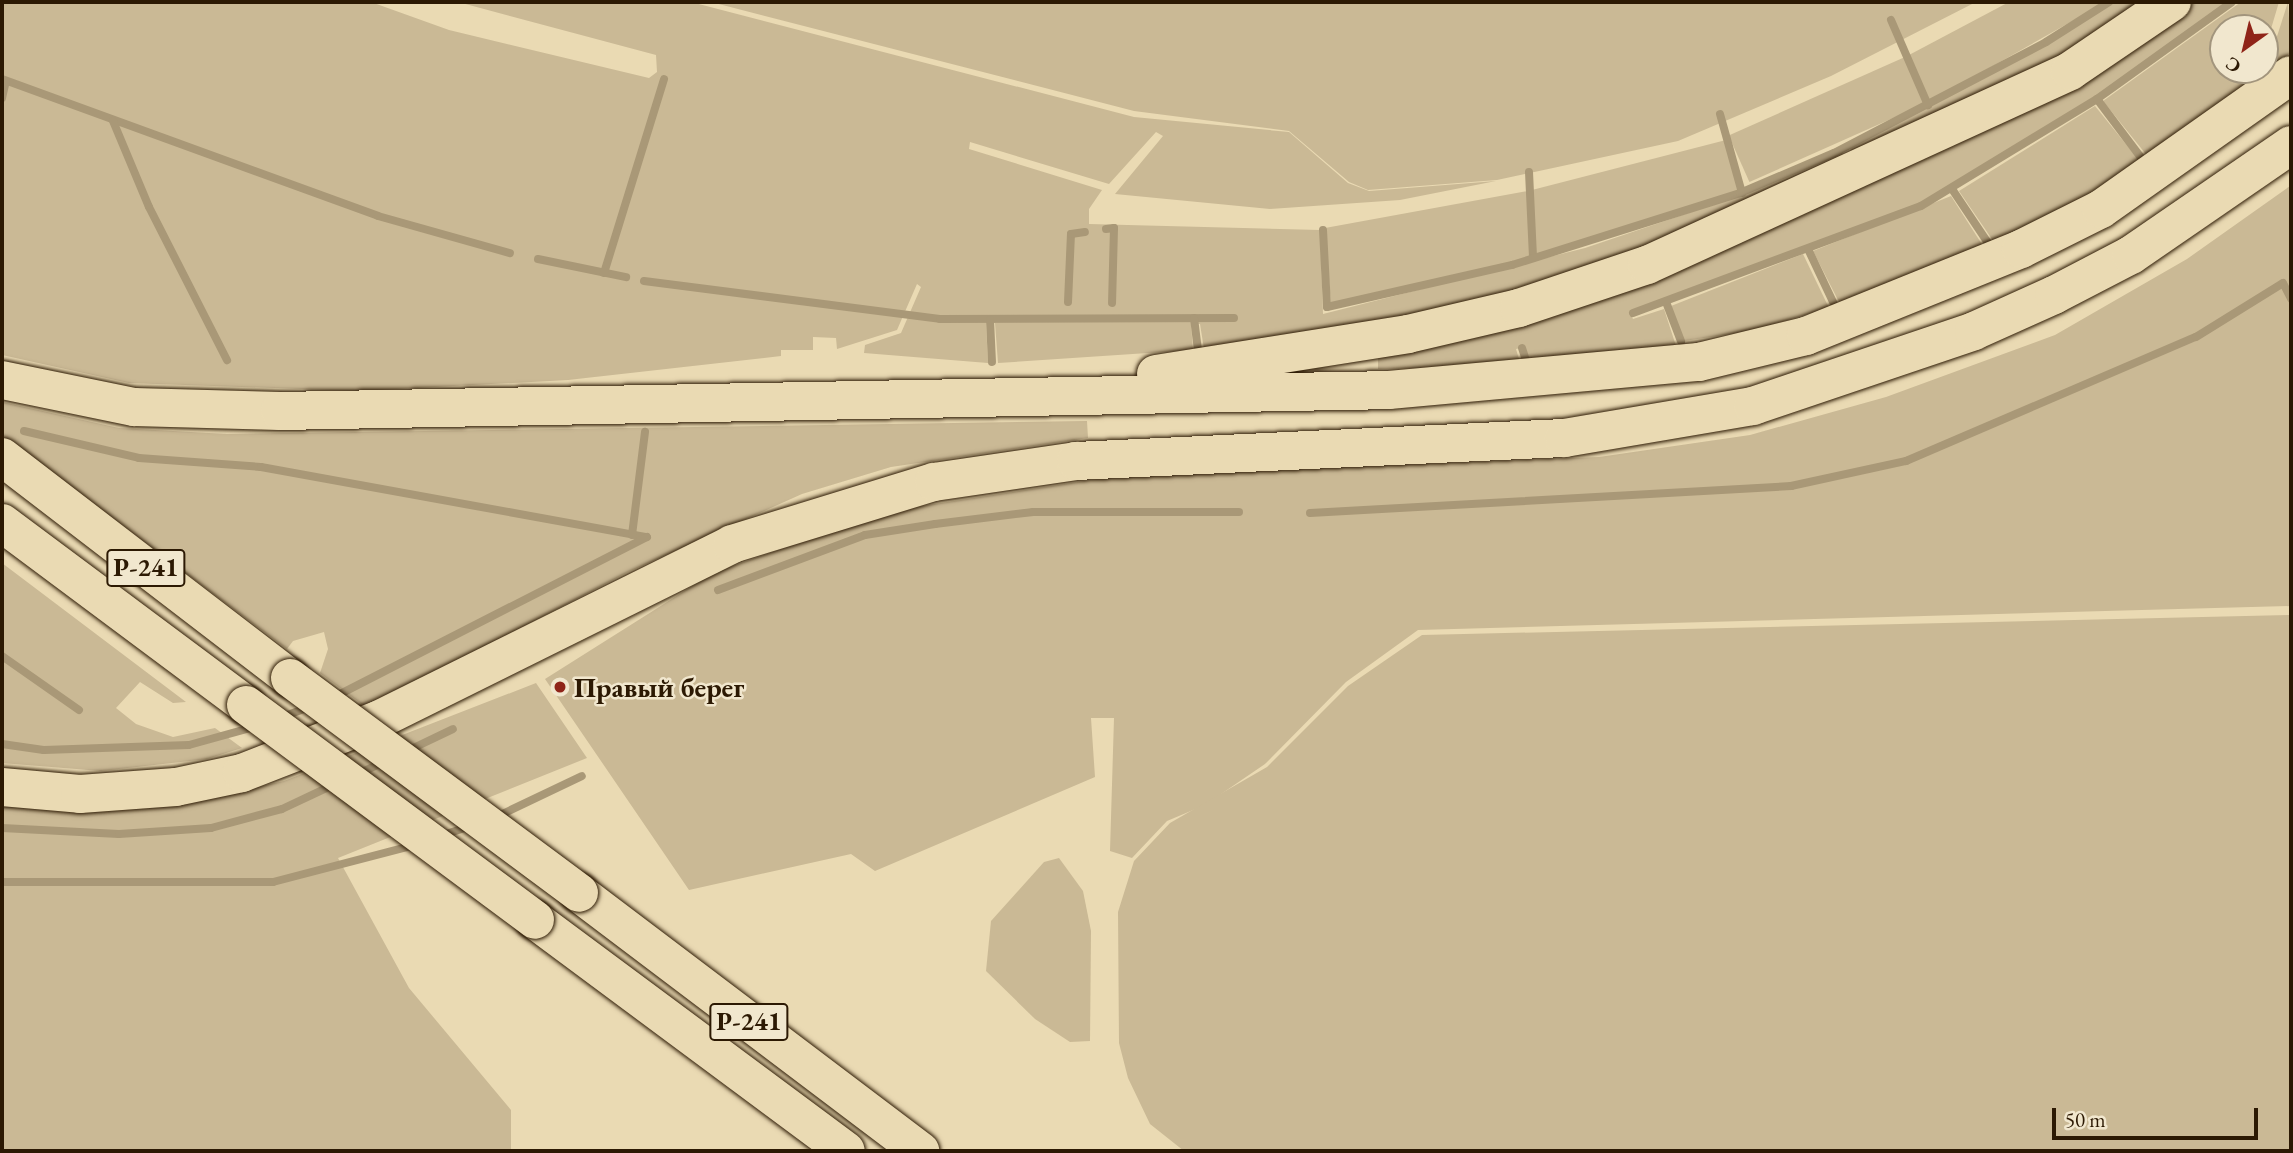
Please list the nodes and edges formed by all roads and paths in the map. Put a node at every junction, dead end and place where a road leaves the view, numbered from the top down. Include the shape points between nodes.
1 (2172, 2) edge
2 (2280, 84) edge
3 (2291, 145) edge
4 (2, 380) edge
5 (1017, 396) junction
6 (2, 457) edge
7 (2, 523) edge
8 (2, 786) edge
9 (846, 1151) edge
10 (920, 1151) edge

1 - 5 main road via 2070,71 1742,226 1621,274 1519,308 1408,334
2 - 5 main road via 2101,209 1913,296 1806,336 1699,362 1574,377 1389,390
3 - 8 main road via 2130,255 2054,295 1975,331 1753,406 1564,438 1076,461 934,482 732,544 378,720 242,773 176,787 80,794
4 - 5 main road via 91,401 197,411
6 - 10 main road, Р-241, bridge
7 - 9 main road, Р-241, bridge

